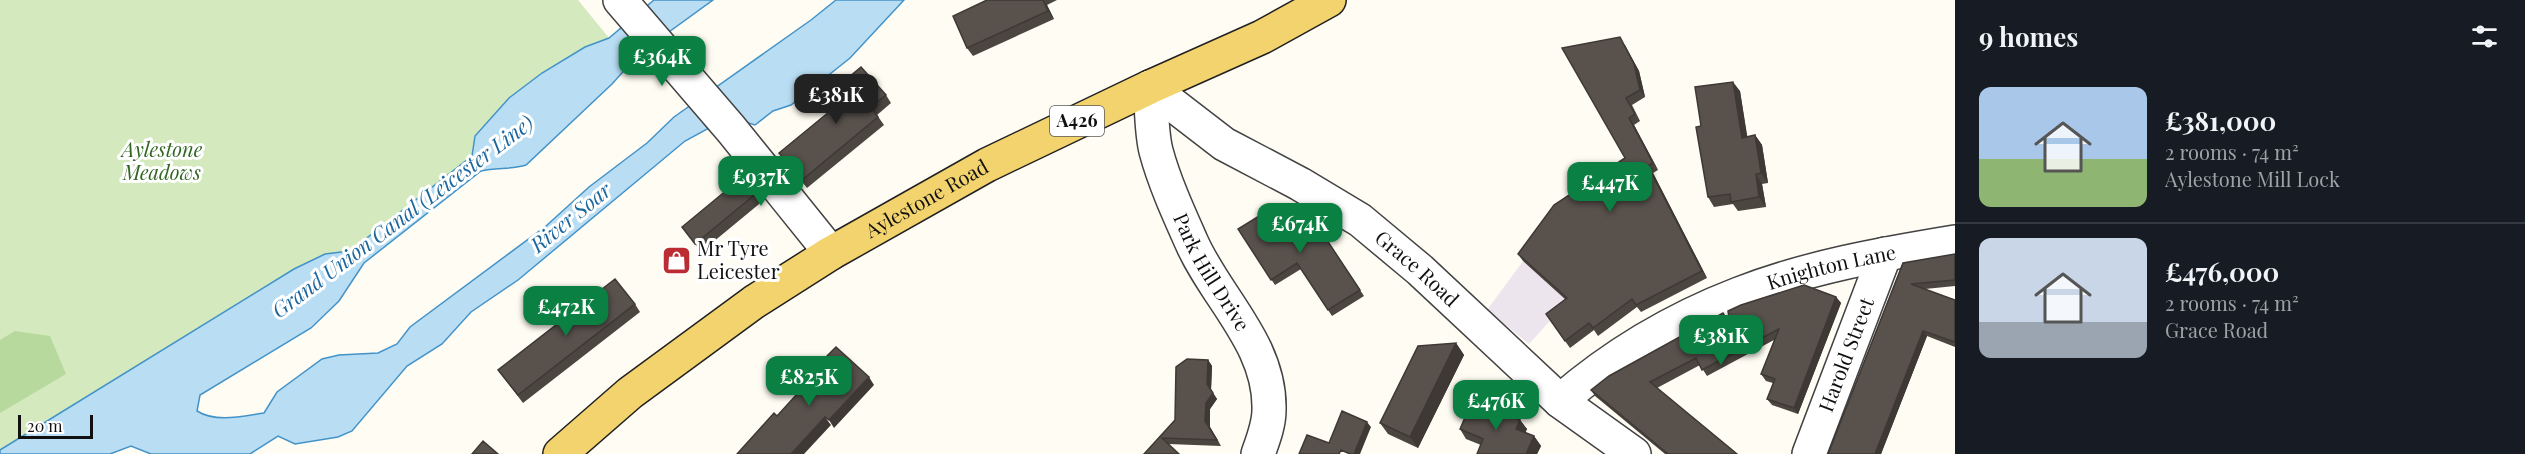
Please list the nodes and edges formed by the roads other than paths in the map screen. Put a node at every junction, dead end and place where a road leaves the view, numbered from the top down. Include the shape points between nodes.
1 (620, 0) edge
2 (1329, 0) edge
3 (1150, 87) junction
4 (1955, 242) edge
5 (831, 253) junction
6 (1885, 254) junction
7 (1560, 401) junction
8 (560, 454) edge
9 (1257, 454) edge
10 (1634, 454) edge
11 (1809, 454) edge

1 - 5 street
2 - 3 main road, Aylestone Road / A426 via 1262,37
3 - 5 main road, Aylestone Road / A426 via 987,165
3 - 7 street, Grace Road via 1224,144 1360,220 1420,270
3 - 9 street, Park Hill Drive via 1156,150 1171,193 1192,244 1241,322 1260,364 1269,410
4 - 6 street, Knighton Lane
5 - 8 main road, Aylestone Road / A426 via 754,302 639,386
6 - 7 street, Knighton Lane via 1738,294 1673,324 1593,373
6 - 11 street, Harold Street
7 - 10 street, Grace Road

